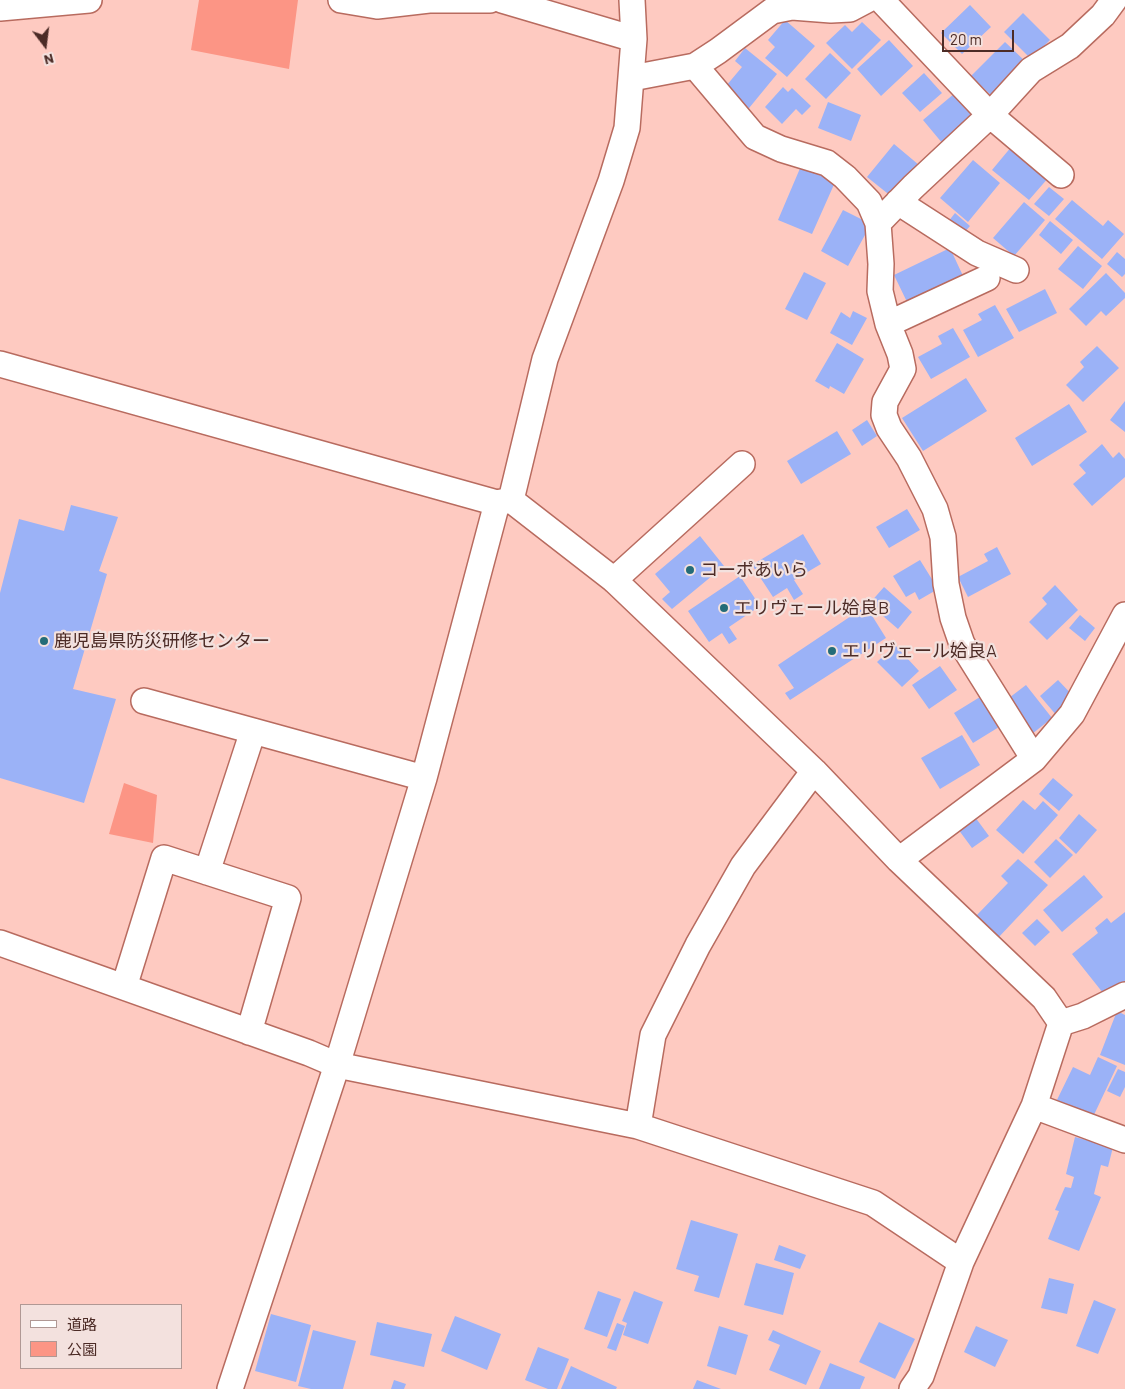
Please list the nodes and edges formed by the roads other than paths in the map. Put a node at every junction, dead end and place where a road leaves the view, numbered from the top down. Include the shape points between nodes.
1 (89, 0) edge
2 (341, 0) edge
3 (490, 0) edge
4 (502, 0) edge
5 (632, 0) edge
6 (867, 0) edge
7 (884, 0) edge
8 (1114, 0) edge
9 (0, 8) edge
10 (634, 39) junction
11 (695, 66) junction
12 (632, 78) junction
13 (990, 115) junction
14 (1061, 175) dead end
15 (898, 202) junction
16 (878, 223) junction
17 (1016, 270) dead end
18 (987, 278) dead end
19 (888, 324) junction
20 (0, 364) edge
21 (742, 464) dead end
22 (504, 502) junction
23 (614, 580) junction
24 (1125, 615) edge
25 (144, 701) dead end
26 (253, 731) junction
27 (1034, 759) junction
28 (814, 771) junction
29 (424, 778) junction
30 (899, 860) junction
31 (207, 872) junction
32 (0, 942) edge
33 (124, 987) junction
34 (1125, 995) edge
35 (1061, 1023) junction
36 (249, 1032) junction
37 (337, 1065) junction
38 (1034, 1106) junction
39 (638, 1126) junction
40 (1125, 1140) edge
41 (961, 1262) junction
42 (920, 1385) edge
43 (230, 1389) edge

1 - 9 street
2 - 3 street via 377,6 429,0
4 - 10 street
5 - 10 street
6 - 11 street via 850,9 792,7 772,11
7 - 13 street
8 - 13 street via 1070,46 1031,70
10 - 12 street
11 - 12 street
11 - 16 street via 755,137 827,163 868,202
12 - 22 street via 628,128 545,359
13 - 14 street
13 - 15 street
15 - 16 street
15 - 17 street via 977,253
16 - 19 street via 880,291
18 - 19 street
19 - 27 street via 903,369 884,402 884,415 935,509 943,537 952,618 962,644
20 - 22 street
21 - 23 street
22 - 23 street
22 - 29 street
23 - 28 street
24 - 27 street via 1072,714
25 - 26 street
26 - 29 street
26 - 31 street
27 - 30 street
28 - 30 street
28 - 39 street via 743,866 685,969 653,1035
29 - 37 street
30 - 35 street via 1044,998
31 - 33 street via 164,858
31 - 36 street via 288,898
32 - 33 street
33 - 36 street
34 - 35 street
35 - 38 street
36 - 37 street
37 - 39 street
37 - 43 street
38 - 40 street
38 - 41 street
39 - 41 street via 873,1202
41 - 42 street

